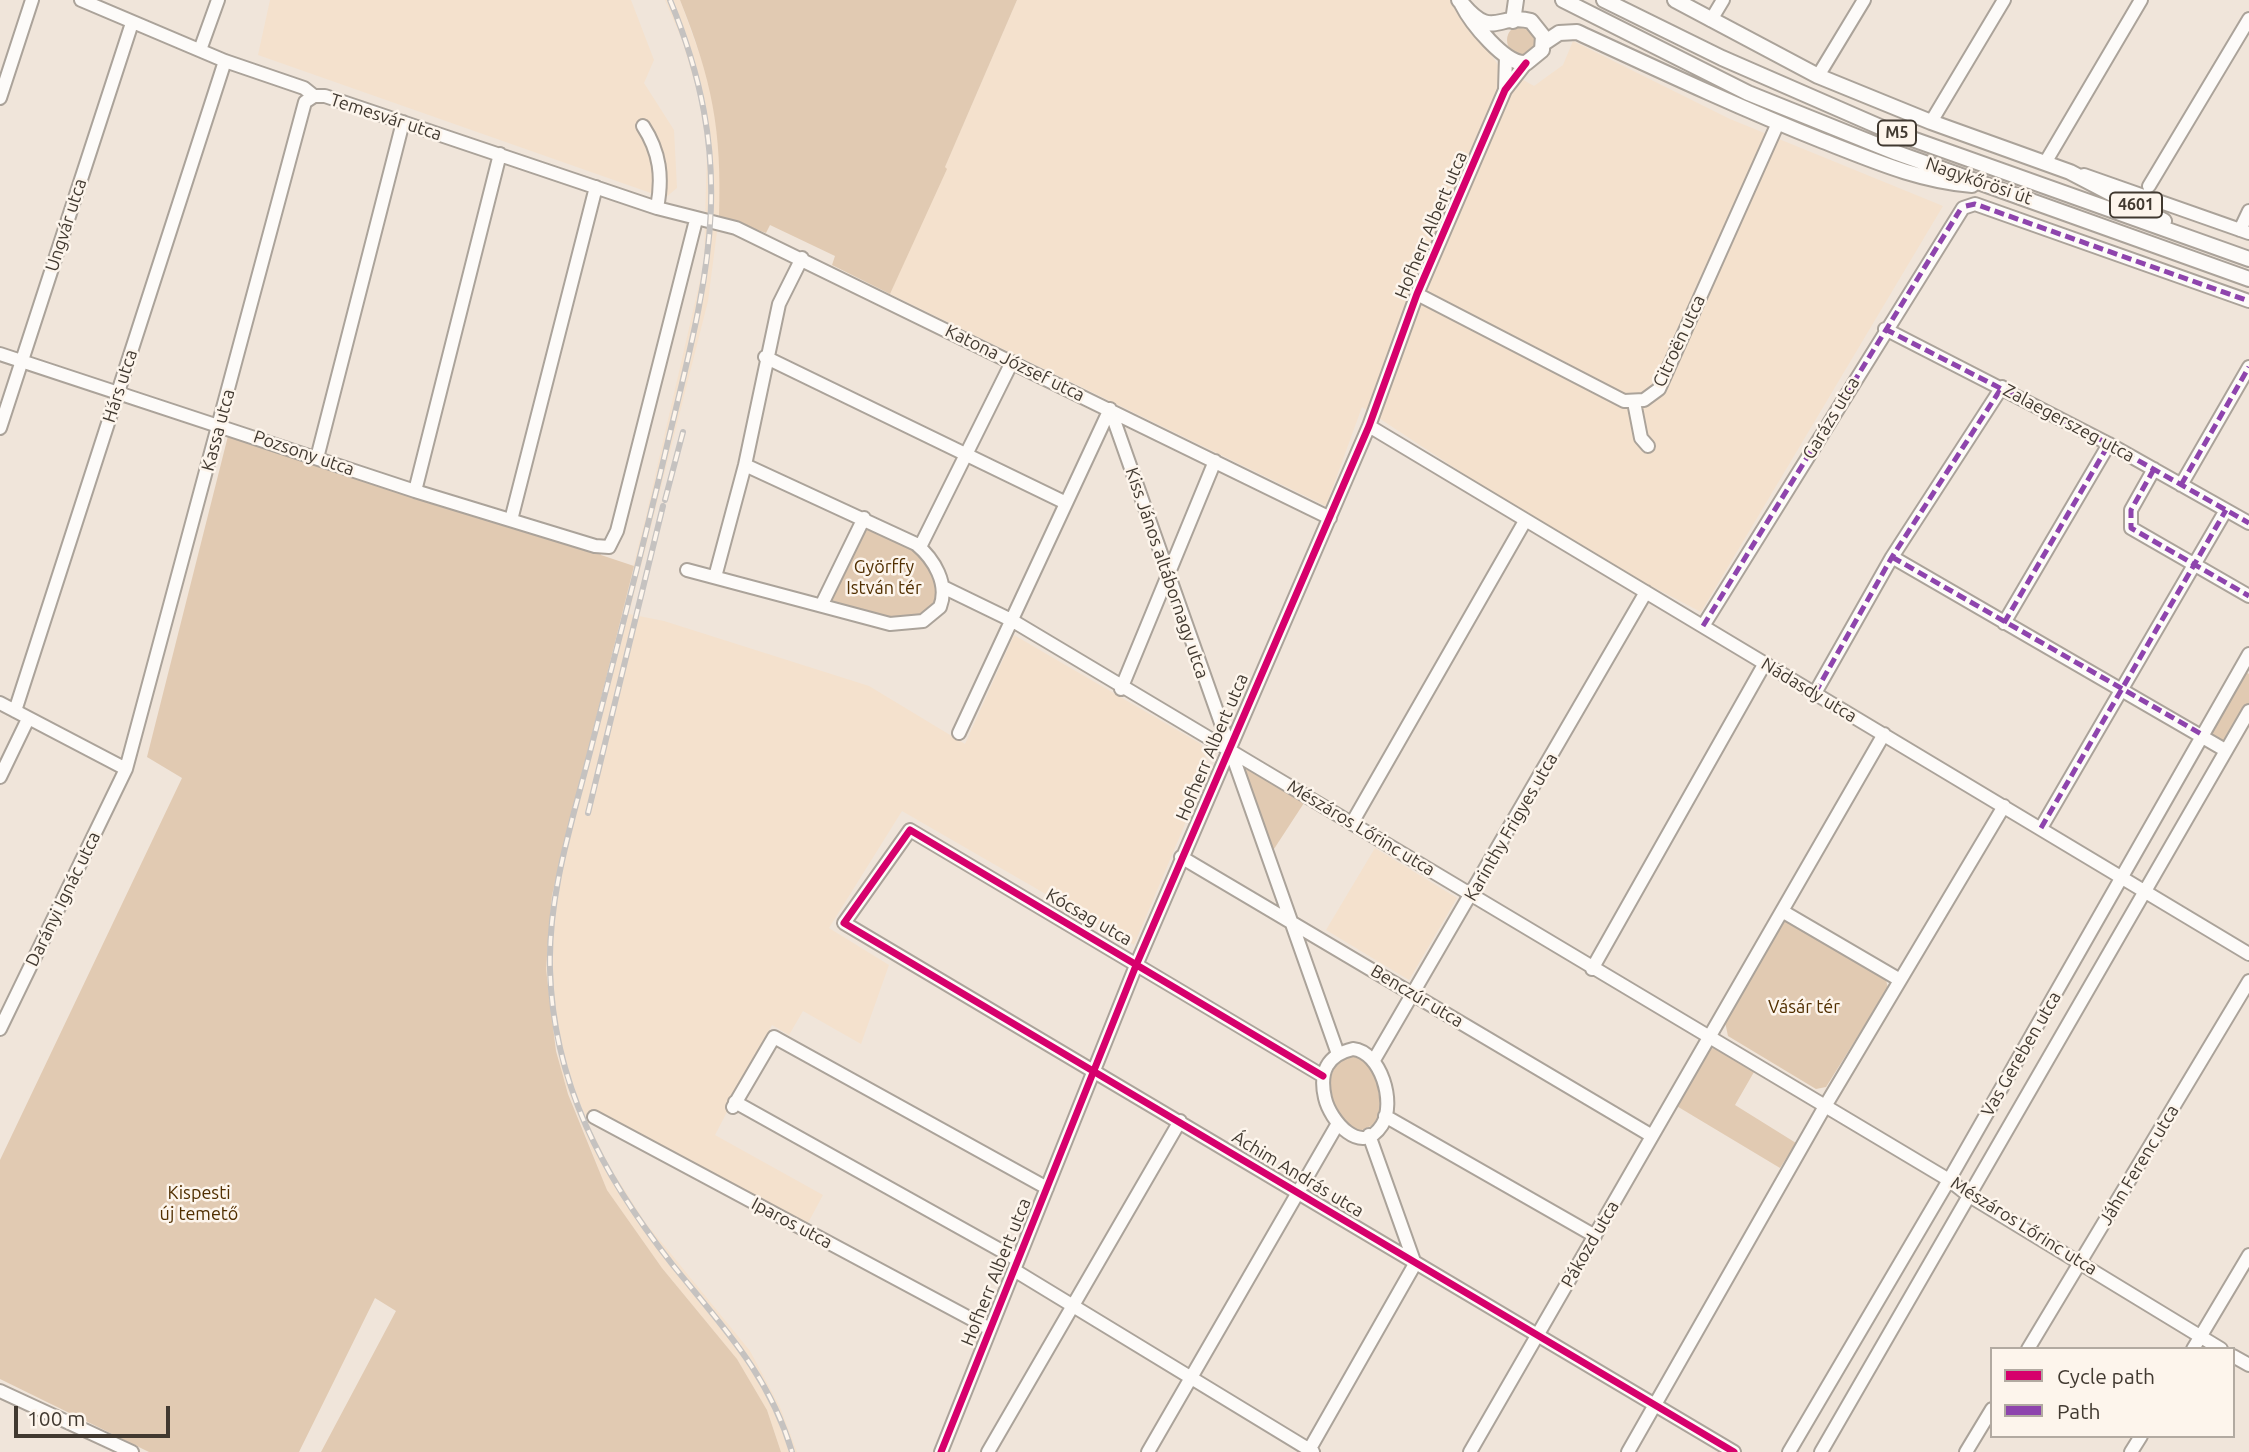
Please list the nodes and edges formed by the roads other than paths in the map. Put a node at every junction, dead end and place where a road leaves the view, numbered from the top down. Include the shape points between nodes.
1 (32, 0) edge
2 (81, 0) edge
3 (218, 0) edge
4 (1516, 0) edge
5 (1563, 0) edge
6 (1604, 0) edge
7 (1675, 0) edge
8 (1723, 0) edge
9 (1864, 0) edge
10 (2004, 0) edge
11 (2141, 0) edge
12 (1460, 2) edge
13 (104, 5) edge
14 (2249, 19) edge
15 (1711, 20) junction
16 (1512, 21) junction
17 (132, 23) junction
18 (1544, 43) junction
19 (200, 50) junction
20 (1504, 54) junction
21 (225, 61) junction
22 (1526, 64) junction
23 (1818, 76) junction
24 (1505, 90) junction
25 (314, 96) junction
26 (0, 98) edge
27 (403, 122) junction
28 (1931, 122) junction
29 (1779, 123) junction
30 (643, 126) dead end
31 (500, 155) junction
32 (2045, 163) junction
33 (2070, 172) junction
34 (2149, 186) dead end
35 (596, 187) junction
36 (1994, 187) junction
37 (657, 208) junction
38 (1963, 208) joint
39 (2249, 211) edge
40 (696, 220) junction
41 (2244, 232) edge
42 (2201, 241) junction
43 (802, 258) junction
44 (2249, 259) edge
45 (2249, 279) edge
46 (1418, 293) junction
47 (2249, 301) edge
48 (1885, 329) junction
49 (0, 354) edge
50 (765, 357) junction
51 (22, 361) junction
52 (1012, 362) junction
53 (2249, 367) edge
54 (2002, 387) junction
55 (118, 392) junction
56 (1634, 402) junction
57 (1110, 408) junction
58 (219, 425) junction
59 (1369, 426) junction
60 (0, 428) edge
61 (2109, 444) junction
62 (1648, 446) dead end
63 (966, 453) junction
64 (317, 457) junction
65 (1215, 461) junction
66 (745, 465) junction
67 (2154, 469) junction
68 (2181, 485) junction
69 (415, 491) junction
70 (1066, 503) junction
71 (2226, 510) junction
72 (864, 518) junction
73 (1330, 518) junction
74 (511, 520) junction
75 (1525, 521) junction
76 (2249, 523) edge
77 (920, 547) junction
78 (1892, 557) junction
79 (2193, 563) junction
80 (687, 570) dead end
81 (715, 577) junction
82 (1167, 577) junction
83 (943, 587) junction
84 (1646, 592) junction
85 (2249, 596) edge
86 (822, 604) junction
87 (1013, 621) junction
88 (2004, 623) junction
89 (1703, 626) junction
90 (2249, 654) edge
91 (1765, 663) junction
92 (1121, 689) junction
93 (2120, 689) junction
94 (1815, 693) junction
95 (0, 703) edge
96 (15, 711) junction
97 (2249, 711) edge
98 (28, 719) junction
99 (959, 733) dead end
100 (1884, 734) junction
101 (2203, 735) junction
102 (1228, 748) junction
103 (2225, 750) junction
104 (126, 769) junction
105 (0, 777) edge
106 (2004, 806) junction
107 (1352, 823) junction
108 (2041, 828) junction
109 (910, 830) joint
110 (1181, 857) junction
111 (2122, 876) junction
112 (2144, 892) junction
113 (1472, 895) junction
114 (1782, 911) junction
115 (1291, 923) junction
116 (2249, 954) edge
117 (1137, 963) junction
118 (1592, 969) junction
119 (1899, 980) junction
120 (2249, 981) edge
121 (1414, 994) junction
122 (0, 1030) edge
123 (1708, 1036) junction
124 (1338, 1054) junction
125 (1374, 1060) junction
126 (1093, 1070) junction
127 (1323, 1076) junction
128 (1824, 1108) junction
129 (1385, 1116) junction
130 (594, 1117) dead end
131 (1180, 1121) junction
132 (1337, 1125) junction
133 (1369, 1135) junction
134 (1652, 1136) junction
135 (1950, 1180) junction
136 (1046, 1188) junction
137 (1300, 1193) junction
138 (1968, 1195) junction
139 (1595, 1236) junction
140 (2249, 1255) edge
141 (2081, 1262) junction
142 (1415, 1264) junction
143 (1016, 1265) junction
144 (1073, 1305) junction
145 (990, 1329) junction
146 (1537, 1335) junction
147 (2200, 1336) junction
148 (2029, 1347) edge
149 (2194, 1347) edge
150 (2218, 1347) edge
151 (1191, 1377) junction
152 (0, 1391) edge
153 (1655, 1404) junction
154 (1990, 1412) edge
155 (1310, 1451) edge
156 (132, 1452) edge
157 (941, 1452) edge
158 (988, 1452) edge
159 (1148, 1452) edge
160 (1470, 1452) edge
161 (1628, 1452) edge
162 (1734, 1452) edge
163 (1789, 1452) edge
164 (1821, 1452) edge
165 (1966, 1452) edge

1 - 26 street
2 - 13 street, Temesvár utca
3 - 19 street
4 - 16 main road
5 - 36 main road, Nagykőrösi út / M5 via 1748,93
6 - 42 main road, Nagykőrösi út / M5 via 1887,130
7 - 15 main road
8 - 15 street
9 - 23 street
10 - 28 street
11 - 32 street
12 - 16 main road via 1483,23
12 - 20 main road via 1476,27
13 - 17 street, Temesvár utca
14 - 34 street
15 - 23 main road
16 - 18 main road via 1536,24
16 - 20 main road via 1500,36
17 - 19 street, Temesvár utca
17 - 51 street, Ungvár utca
18 - 22 main road via 1538,56
18 - 29 main road via 1559,33 1577,32
19 - 21 street, Temesvár utca
20 - 22 main road
20 - 24 street, Hofherr Albert utca
21 - 25 street, Temesvár utca via 304,88
21 - 55 street, Hárs utca
22 - 24 street, Hofherr Albert utca
23 - 28 main road
24 - 46 street, Hofherr Albert utca
25 - 27 street, Temesvár utca
25 - 58 street, Kassa utca via 305,102
27 - 31 street, Temesvár utca
27 - 64 street
28 - 32 main road
29 - 36 main road via 1926,179
29 - 56 street, Citroën utca via 1658,389
30 - 37 street via 654,143 662,180
31 - 35 street, Temesvár utca
31 - 69 street
32 - 33 main road
33 - 41 street
33 - 42 main road, 4601
35 - 37 street, Temesvár utca
35 - 74 street
36 - 45 main road, Nagykőrösi út / M5
37 - 40 street, Temesvár utca
38 - 47 street, Nagykőrösi út via 1975,204
38 - 48 street, Garázs utca
39 - 41 street
40 - 43 street, Katona József utca via 736,228
40 - 74 street, Pozsony utca via 617,531 609,547
42 - 44 main road, Nagykőrösi út / M5
43 - 50 street via 779,304
43 - 52 street, Katona József utca
46 - 56 street, Citroën utca via 1624,401
46 - 59 street, Hofherr Albert utca
48 - 54 street, Zalaegerszeg utca
48 - 89 street, Garázs utca
49 - 51 street, Pozsony utca
50 - 63 street
50 - 66 street
51 - 55 street, Pozsony utca
51 - 60 street, Ungvár utca
52 - 57 street, Katona József utca
52 - 63 street
53 - 68 street
54 - 61 street, Zalaegerszeg utca
54 - 78 street
55 - 58 street, Pozsony utca
55 - 96 street, Hárs utca
56 - 62 street via 1641,438
57 - 65 street, Katona József utca
57 - 70 street
57 - 82 street, Kiss János altábornagy utca
58 - 64 street, Pozsony utca
58 - 104 street, Kassa utca
59 - 73 street, Hofherr Albert utca
59 - 75 street, Nádasdy utca
61 - 67 street, Zalaegerszeg utca
61 - 88 street
63 - 70 street
63 - 77 street
64 - 69 street, Pozsony utca
65 - 73 street, Katona József utca
65 - 82 street
66 - 72 street
66 - 81 street
67 - 68 street, Zalaegerszeg utca
67 - 79 street via 2131,510 2131,527
68 - 71 street, Zalaegerszeg utca
69 - 74 street, Pozsony utca
70 - 87 street
71 - 76 street, Zalaegerszeg utca
71 - 79 street
72 - 77 street
72 - 86 street
73 - 102 street, Hofherr Albert utca
75 - 84 street, Nádasdy utca
75 - 107 street
77 - 83 street
78 - 88 street
78 - 94 street
79 - 85 street
79 - 93 street
80 - 81 street
81 - 86 street
82 - 92 street
82 - 102 street, Kiss János altábornagy utca
83 - 86 street via 937,611 907,625
83 - 87 street, Mészáros Lőrinc utca
84 - 89 street, Nádasdy utca
84 - 113 street, Karinthy Frigyes utca
87 - 92 street, Mészáros Lőrinc utca
87 - 99 street
88 - 93 street
89 - 91 street, Nádasdy utca
90 - 101 street, Vas Gereben utca
91 - 94 street, Nádasdy utca
91 - 118 street
92 - 102 street, Mészáros Lőrinc utca
93 - 101 street
93 - 108 street
94 - 100 street, Nádasdy utca
95 - 96 street
96 - 98 street
97 - 103 street, Vas Gereben utca
98 - 104 street
98 - 105 street
100 - 106 street, Nádasdy utca
100 - 114 street
101 - 103 street
101 - 111 street, Vas Gereben utca
102 - 107 street, Mészáros Lőrinc utca
102 - 110 street, Hofherr Albert utca
102 - 115 street, Kiss János altábornagy utca
103 - 112 street, Vas Gereben utca
104 - 122 street, Darányi Ignác utca
106 - 108 street, Nádasdy utca
106 - 119 street
107 - 113 street, Mészáros Lőrinc utca
108 - 111 street, Nádasdy utca
109 - 117 street, Kócsag utca
109 - 126 street, Áchim András utca via 844,923
110 - 115 street, Benczúr utca
110 - 117 street, Hofherr Albert utca
111 - 112 street, Nádasdy utca
111 - 135 street, Vas Gereben utca
112 - 116 street, Nádasdy utca
112 - 138 street, Vas Gereben utca
113 - 118 street, Mészáros Lőrinc utca
113 - 121 street, Karinthy Frigyes utca
114 - 119 street
114 - 123 street
115 - 121 street, Benczúr utca
115 - 124 street, Kiss János altábornagy utca
117 - 126 street, Hofherr Albert utca
117 - 127 street, Kócsag utca
118 - 123 street, Mészáros Lőrinc utca
119 - 128 street
120 - 141 street, Jáhn Ferenc utca
121 - 125 street, Karinthy Frigyes utca
121 - 134 street, Benczúr utca
123 - 128 street
123 - 134 street, Pákozd utca
124 - 125 street via 1360,1049
124 - 127 street via 1326,1065
125 - 129 street via 1384,1091
126 - 131 street, Áchim András utca
126 - 136 street, Hofherr Albert utca
127 - 132 street via 1326,1101
128 - 135 street, Mészáros Lőrinc utca
128 - 153 street
129 - 133 street via 1379,1129
129 - 139 street
130 - 145 street, Iparos utca
131 - 137 street, Áchim András utca
131 - 144 street
132 - 133 street via 1350,1135
132 - 137 street
133 - 142 street
134 - 139 street, Pákozd utca
135 - 138 street, Mészáros Lőrinc utca
135 - 163 street, Vas Gereben utca
136 - 143 street, Hofherr Albert utca
136 - 143 street via 774,1037 734,1104
137 - 142 street, Áchim András utca
137 - 151 street
138 - 141 street, Mészáros Lőrinc utca
138 - 164 street, Vas Gereben utca
139 - 146 street, Pákozd utca
140 - 147 street
141 - 147 street, Mészáros Lőrinc utca
141 - 148 street, Jáhn Ferenc utca
142 - 146 street, Áchim András utca
142 - 155 street
143 - 144 street
143 - 145 street, Hofherr Albert utca
144 - 151 street
144 - 158 street
145 - 157 street, Hofherr Albert utca
146 - 153 street, Áchim András utca
146 - 160 street, Pákozd utca
147 - 149 street
147 - 150 street, Mészáros Lőrinc utca
151 - 155 street
151 - 159 street
152 - 156 street
153 - 161 street
153 - 162 street, Áchim András utca
154 - 165 street

